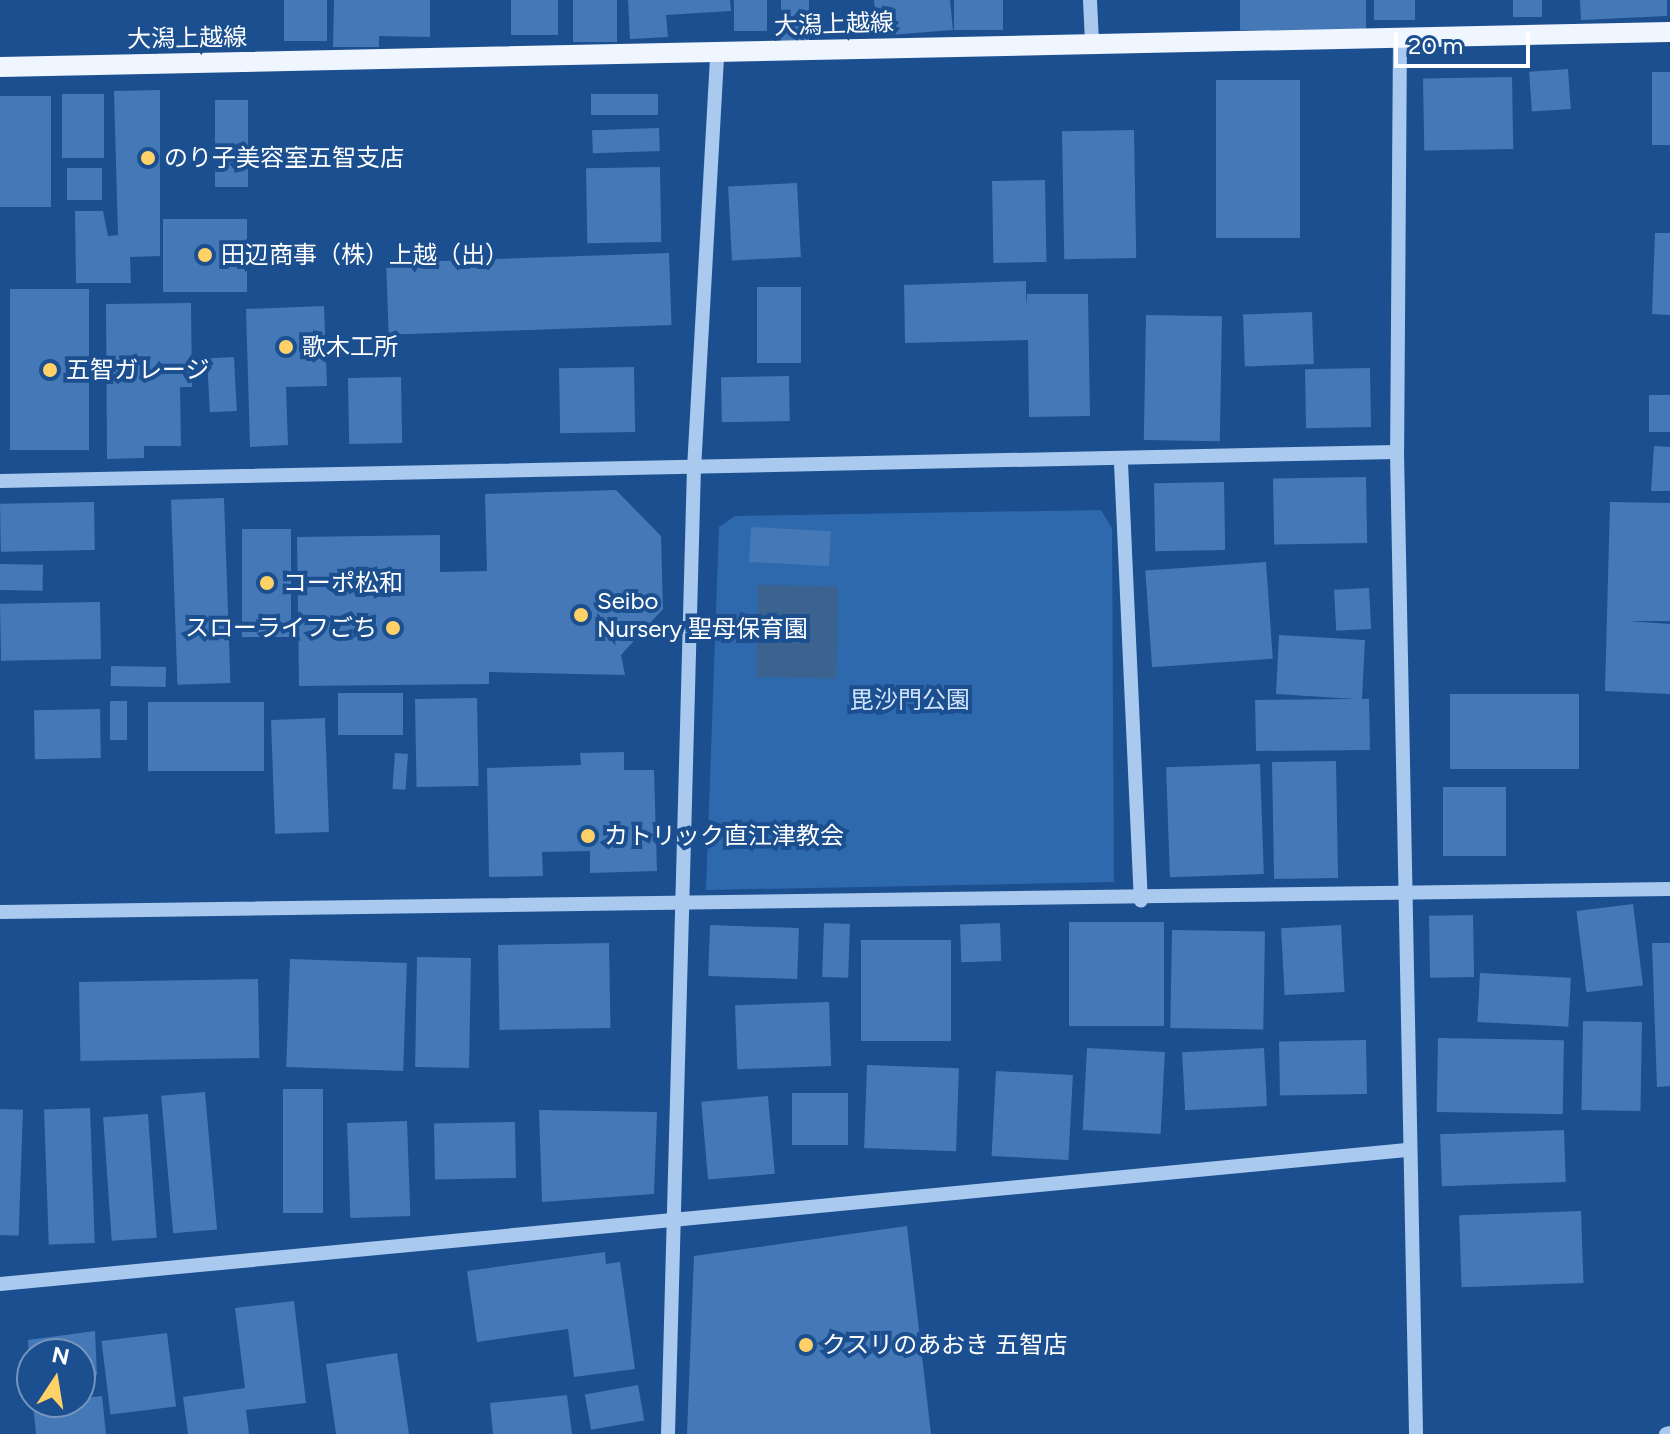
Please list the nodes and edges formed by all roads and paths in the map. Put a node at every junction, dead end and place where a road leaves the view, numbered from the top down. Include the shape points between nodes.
1 (1090, 0) edge
2 (1670, 32) edge
3 (1400, 36) junction
4 (1092, 43) junction
5 (717, 53) junction
6 (0, 67) edge
7 (1397, 452) junction
8 (1121, 463) junction
9 (694, 469) junction
10 (0, 481) edge
11 (1670, 889) edge
12 (1404, 895) junction
13 (1141, 901) junction
14 (684, 905) junction
15 (0, 912) edge
16 (1407, 1150) junction
17 (675, 1224) junction
18 (0, 1284) edge
19 (668, 1434) edge
20 (1416, 1434) edge

1 - 4 street
2 - 3 main road, 大潟上越線
3 - 4 main road, 大潟上越線
3 - 7 street
4 - 5 main road, 大潟上越線
5 - 6 main road, 大潟上越線
5 - 9 street
7 - 8 street
7 - 12 street
8 - 9 street
8 - 13 street
9 - 10 street
9 - 14 street
11 - 12 street
12 - 13 street
12 - 16 street
13 - 14 street
14 - 15 street
14 - 17 street
16 - 17 street
16 - 20 street
17 - 18 street
17 - 19 street

